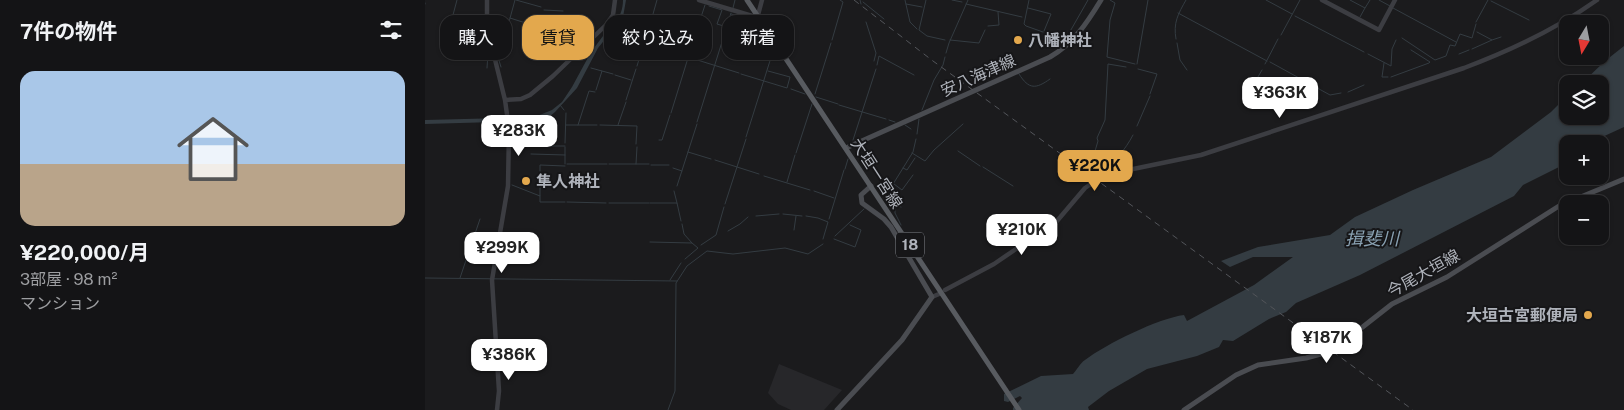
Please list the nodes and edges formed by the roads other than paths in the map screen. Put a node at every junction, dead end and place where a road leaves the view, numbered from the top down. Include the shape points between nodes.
1 (487, 0) edge
2 (615, 0) edge
3 (699, 0) edge
4 (747, 0) edge
5 (762, 0) edge
6 (1101, 0) edge
7 (1323, 0) edge
8 (1395, 0) edge
9 (1597, 0) edge
10 (752, 15) edge
11 (758, 15) edge
12 (759, 15) edge
13 (788, 60) edge
14 (505, 100) junction
15 (846, 148) junction
16 (1624, 179) edge
17 (871, 186) junction
18 (945, 290) dead end
19 (939, 294) dead end
20 (932, 297) junction
21 (497, 410) edge
22 (837, 410) edge
23 (1019, 410) edge
24 (1184, 410) edge

1 - 14 street via 487,27
2 - 14 street via 613,15 606,25 548,81 521,99
3 - 10 street
4 - 11 main road, 大垣一宮線 / 18
5 - 12 street
6 - 15 main road, 安八海津線 via 1077,37 1050,57
7 - 8 street via 1379,30
9 - 18 street via 1544,34 1464,68 1201,155 1104,175 1085,188 1057,221 994,264
13 - 15 main road, 大垣一宮線 / 18
14 - 21 street via 509,125 508,186 492,280 500,395
15 - 17 main road, 大垣一宮線 / 18
16 - 24 main road, 今尾大垣線 via 1559,206 1447,277 1392,304 1333,351 1258,364
17 - 20 main road via 862,193 862,203 891,227
17 - 23 main road, 大垣一宮線 / 18
19 - 20 street
20 - 22 main road via 902,340

